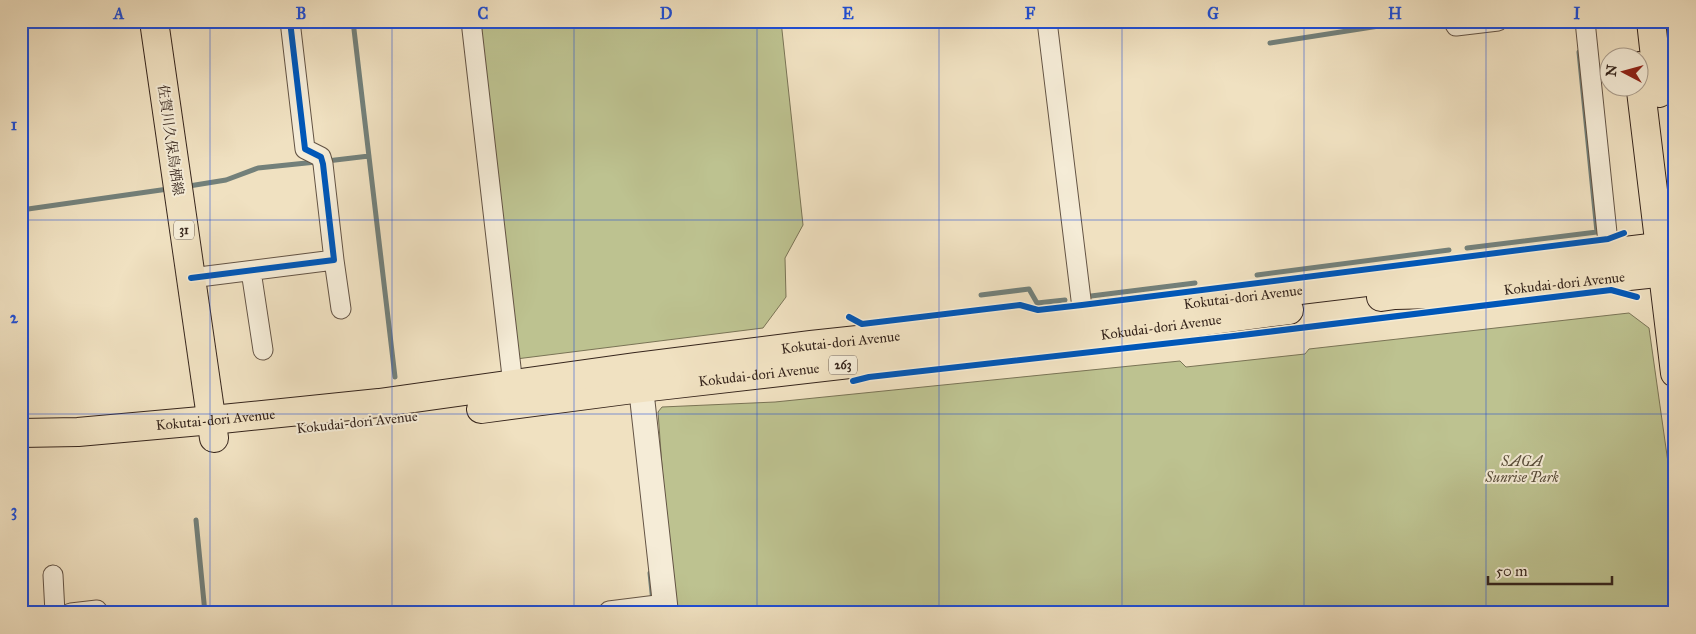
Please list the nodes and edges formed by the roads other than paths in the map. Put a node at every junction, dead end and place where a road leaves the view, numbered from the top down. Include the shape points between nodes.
1 (154, 21) edge
2 (290, 21) edge
3 (471, 21) edge
4 (1047, 21) edge
5 (1453, 21) edge
6 (1498, 21) edge
7 (1585, 21) edge
8 (1633, 21) edge
9 (1651, 21) edge
10 (1670, 21) edge
11 (1636, 48) edge
12 (1675, 62) edge
13 (1643, 98) edge
14 (1609, 252) junction
15 (1670, 254) edge
16 (334, 260) junction
17 (251, 271) junction
18 (191, 278) junction
19 (341, 309) dead end
20 (1083, 316) junction
21 (263, 350) dead end
22 (1675, 372) edge
23 (513, 385) junction
24 (642, 388) junction
25 (213, 429) junction
26 (21, 433) edge
27 (21, 448) edge
28 (53, 575) dead end
29 (665, 609) edge
30 (97, 610) dead end
31 (609, 611) dead end
32 (55, 613) edge
33 (71, 613) edge

1 - 18 main road, 佐賀川久保鳥栖線 / 31
2 - 16 street via 305,150 322,161
3 - 23 street
4 - 20 street
5 - 6 street via 1456,26
7 - 14 street
8 - 11 main road
9 - 15 main road
10 - 12 main road
13 - 15 main road
14 - 15 main road, Kokutai-dori Avenue / 263
14 - 20 main road, Kokutai-dori Avenue / 263
15 - 22 main road
15 - 24 main road, Kokudai-dori Avenue / 263 via 1474,293 1395,295 1068,340
16 - 17 street
16 - 19 street
17 - 18 street
17 - 21 street
18 - 25 main road, 佐賀川久保鳥栖線 / 31
20 - 23 main road, Kokutai-dori Avenue / 263 via 803,346
23 - 25 main road, Kokutai-dori Avenue / 263
24 - 25 main road, Kokudai-dori Avenue / 263 via 491,408
24 - 29 street
25 - 26 main road, Kokutai-dori Avenue / 263
25 - 27 main road, Kokudai-dori Avenue / 263
28 - 32 street
29 - 31 street
30 - 33 street

